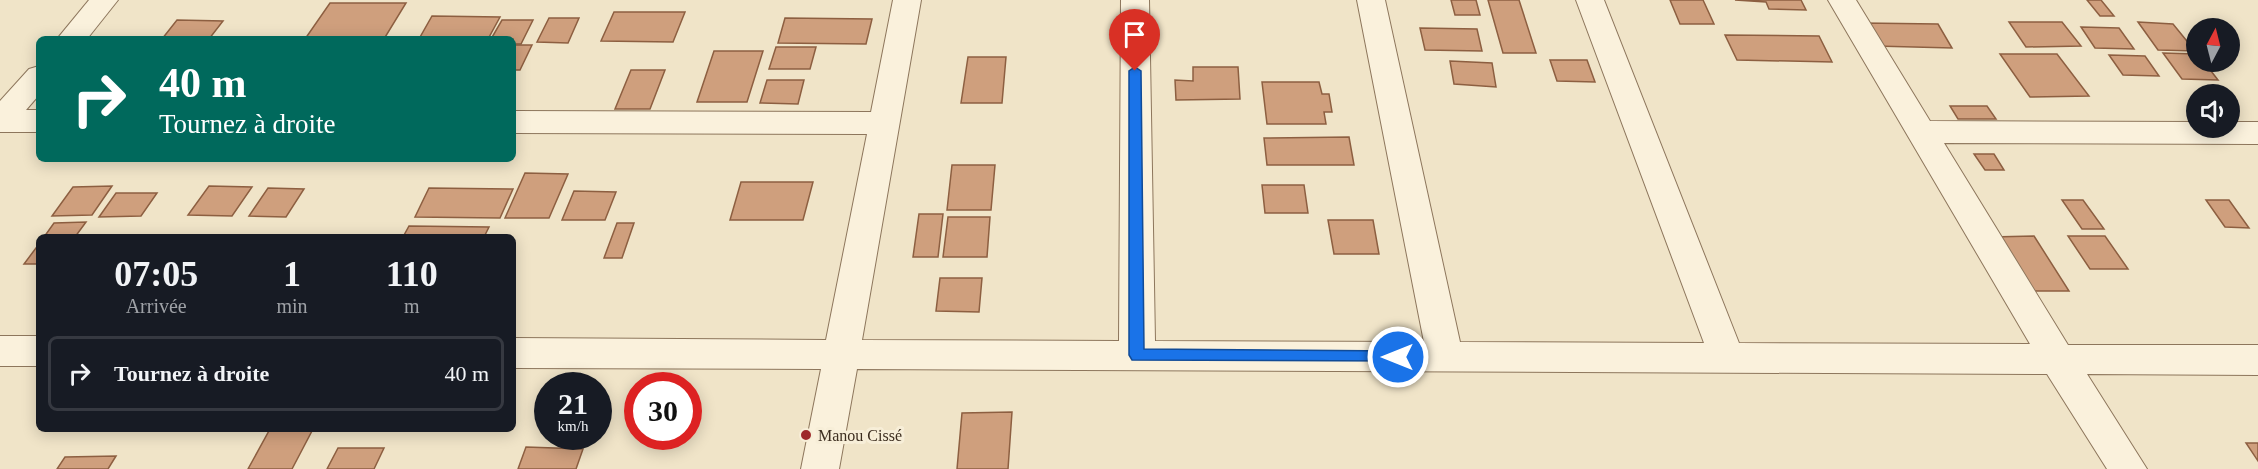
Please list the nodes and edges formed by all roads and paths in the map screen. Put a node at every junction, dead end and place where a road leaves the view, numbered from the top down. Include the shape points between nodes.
1 (104, 0) edge
2 (907, 0) edge
3 (1135, 0) edge
4 (1371, 0) edge
5 (1590, 0) edge
6 (1842, 0) edge
7 (73, 36) edge
8 (36, 79) edge
9 (36, 121) edge
10 (516, 122) edge
11 (885, 123) junction
12 (1921, 132) junction
13 (2258, 133) edge
14 (0, 351) edge
15 (36, 351) edge
16 (516, 353) edge
17 (842, 355) junction
18 (1137, 355) junction
19 (1445, 357) junction
20 (1727, 358) junction
21 (2058, 360) junction
22 (2258, 360) edge
23 (820, 469) edge
24 (2128, 469) edge

1 - 7 street
2 - 11 street
3 - 18 street
4 - 19 street
5 - 20 street
6 - 12 street
8 - 9 street via 0,121
10 - 11 street
11 - 17 street
12 - 13 street
12 - 21 street
14 - 15 street
16 - 17 street
17 - 18 street
17 - 23 street
18 - 19 street
19 - 20 street
20 - 21 street
21 - 22 street
21 - 24 street

